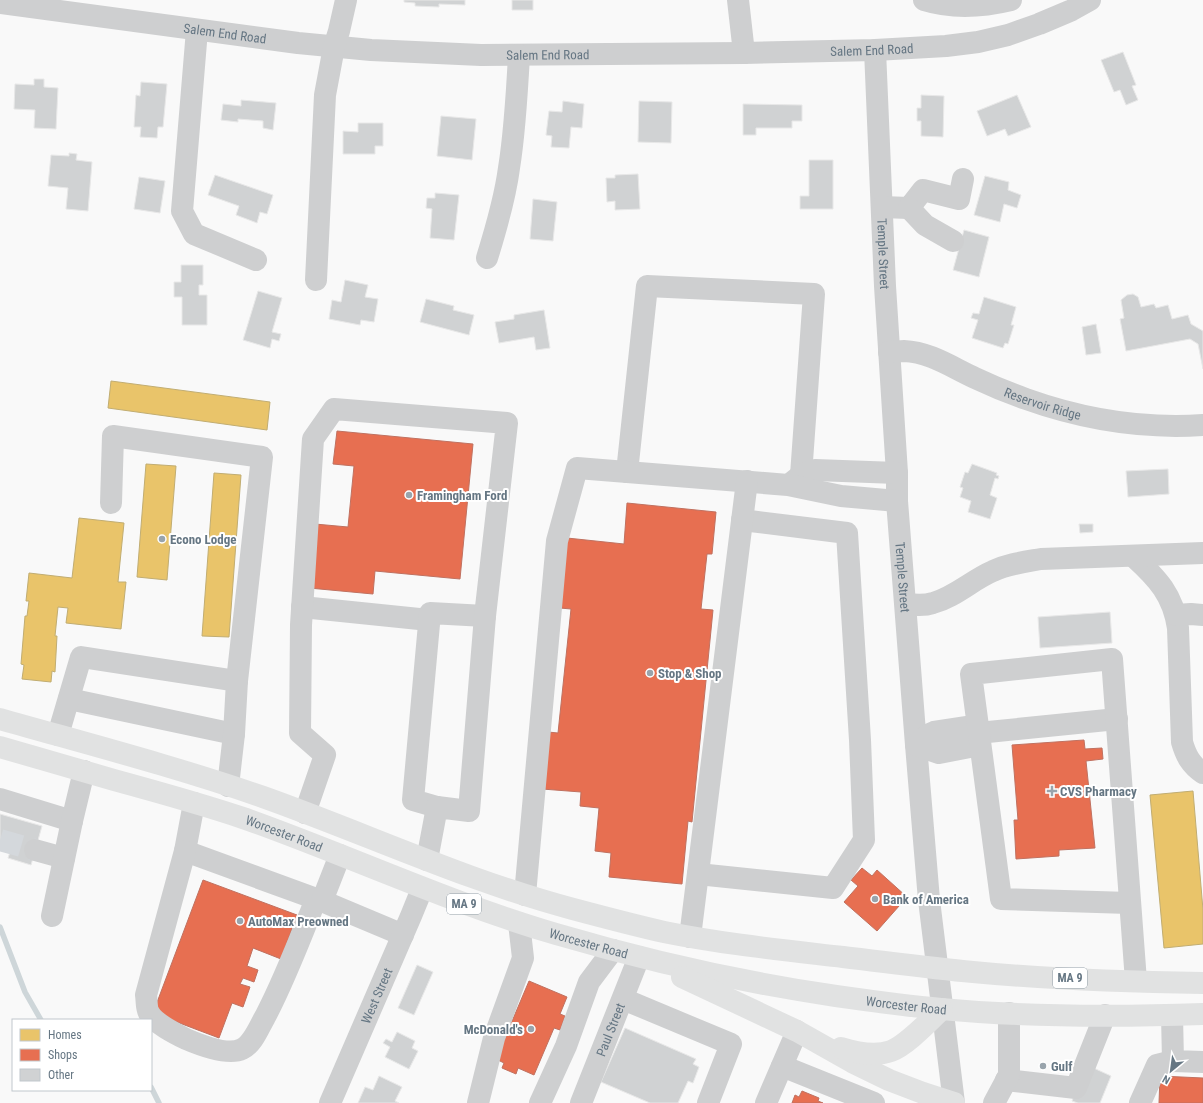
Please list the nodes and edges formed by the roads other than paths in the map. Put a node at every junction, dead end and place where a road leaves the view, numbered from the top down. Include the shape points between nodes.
1 (346, 0) edge
2 (738, 0) edge
3 (924, 0) edge
4 (1011, 0) edge
5 (1090, 0) edge
6 (0, 3) edge
7 (78, 7) edge
8 (197, 30) junction
9 (334, 46) junction
10 (875, 50) junction
11 (744, 53) junction
12 (519, 55) junction
13 (963, 179) dead end
14 (882, 207) junction
15 (909, 208) junction
16 (953, 241) dead end
17 (487, 258) dead end
18 (256, 260) dead end
19 (316, 280) dead end
20 (889, 352) junction
21 (1203, 425) edge
22 (627, 472) junction
23 (897, 473) junction
24 (795, 480) junction
25 (747, 481) junction
26 (898, 501) junction
27 (111, 503) dead end
28 (742, 520) junction
29 (1203, 553) edge
30 (1134, 557) junction
31 (906, 604) junction
32 (302, 607) junction
33 (1176, 615) junction
34 (1203, 615) edge
35 (485, 616) junction
36 (429, 620) junction
37 (237, 681) junction
38 (69, 699) junction
39 (1116, 718) junction
40 (0, 719) edge
41 (978, 733) junction
42 (234, 734) junction
43 (58, 735) junction
44 (916, 745) junction
45 (0, 748) edge
46 (84, 771) junction
47 (1203, 774) edge
48 (228, 786) junction
49 (0, 799) edge
50 (194, 803) junction
51 (437, 807) junction
52 (305, 813) junction
53 (72, 821) junction
54 (35, 850) tunnel mouth
55 (185, 852) junction
56 (340, 855) junction
57 (64, 858) junction
58 (427, 860) junction
59 (698, 874) junction
60 (422, 888) junction
61 (525, 895) junction
62 (319, 900) junction
63 (1129, 903) junction
64 (52, 916) dead end
65 (519, 923) junction
66 (403, 935) junction
67 (690, 936) junction
68 (613, 950) junction
69 (639, 957) junction
70 (937, 968) junction
71 (1136, 981) junction
72 (1203, 983) edge
73 (623, 999) junction
74 (942, 1010) junction
75 (1009, 1013) junction
76 (1203, 1014) edge
77 (1105, 1015) junction
78 (1172, 1015) junction
79 (797, 1031) junction
80 (1173, 1061) junction
81 (1203, 1062) edge
82 (782, 1066) junction
83 (1006, 1080) junction
84 (585, 1102) edge
85 (330, 1103) edge
86 (478, 1103) edge
87 (540, 1103) edge
88 (708, 1103) edge
89 (766, 1103) edge
90 (874, 1103) edge
91 (954, 1103) edge
92 (994, 1103) edge
93 (1140, 1103) edge

1 - 9 street
2 - 11 street
3 - 4 street via 945,6 969,6
5 - 10 street, Salem End Road via 1039,24 978,42
6 - 7 street, Salem End Road
7 - 8 street, Salem End Road
8 - 9 street, Salem End Road
8 - 18 street via 182,211 194,234
9 - 12 street, Salem End Road via 436,54
9 - 19 street via 325,95
10 - 11 street, Salem End Road
10 - 14 street, Temple Street
11 - 12 street, Salem End Road
12 - 17 street via 509,169 499,219
13 - 15 street via 959,198 923,190
14 - 15 street
14 - 20 street, Temple Street
15 - 16 street via 926,225
20 - 21 street, Reservoir Ridge via 905,351 934,358 1027,399 1086,416 1138,425
20 - 23 street, Temple Street
22 - 24 street via 647,286 814,294
22 - 25 street
22 - 61 street via 577,468 557,541
23 - 24 street via 815,470
23 - 26 street, Temple Street
24 - 25 street
24 - 26 street via 841,496
25 - 28 street
26 - 31 street, Temple Street
27 - 37 street via 113,436 262,457
28 - 59 street
28 - 59 street via 847,533 864,840 833,888
29 - 30 street
30 - 31 street via 1041,559 1013,564 992,571 932,604
30 - 33 street via 1163,587
31 - 44 street, Temple Street
32 - 35 street via 313,439 334,409 507,423
32 - 36 street
32 - 52 street via 300,733 325,755
33 - 34 street
33 - 47 street via 1182,742 1189,760
35 - 36 street via 430,613
35 - 51 street via 469,811
36 - 51 street via 413,800
37 - 38 street via 81,657
37 - 42 street
38 - 42 street
38 - 43 street
39 - 41 street
39 - 41 street via 1112,659 971,674
39 - 63 street
40 - 43 highway, Worcester Road / MA 9
41 - 44 street via 970,747 939,753
41 - 63 street via 1001,899
42 - 48 street
43 - 48 highway, Worcester Road / MA 9
44 - 70 street, Temple Street via 929,906
45 - 46 highway, Worcester Road / MA 9
46 - 50 highway, Worcester Road / MA 9
46 - 53 street
48 - 52 highway, Worcester Road / MA 9
49 - 53 street
50 - 55 street
50 - 56 highway, Worcester Road / MA 9 via 243,818
51 - 58 street
52 - 58 highway, Worcester Road / MA 9
53 - 57 street
54 - 57 street
55 - 62 street
55 - 62 street via 146,995 148,1012 152,1018 198,1044 226,1052 242,1049 254,1038
56 - 60 highway, Worcester Road / MA 9
56 - 62 street
57 - 64 street
58 - 61 highway, Worcester Road / MA 9
59 - 67 street
60 - 65 highway, Worcester Road / MA 9
60 - 66 street, West Street
61 - 67 highway, Worcester Road / MA 9 via 610,919
62 - 66 street
63 - 71 street
65 - 68 highway, Worcester Road / MA 9
65 - 86 street via 523,958 494,1038
66 - 85 street, West Street
67 - 70 highway, Worcester Road / MA 9
68 - 69 highway, Worcester Road / MA 9
68 - 87 street via 589,982 566,1046
69 - 73 street, Paul Street
69 - 74 highway, Worcester Road / MA 9 via 756,983
69 - 79 highway
70 - 71 highway, Worcester Road / MA 9 via 1037,977
70 - 74 street, Temple Street
71 - 72 highway, Worcester Road / MA 9
73 - 84 street, Paul Street
73 - 88 street via 731,1044
74 - 75 highway, Worcester Road / MA 9
74 - 79 highway via 904,1043 880,1054 851,1051
74 - 91 street, Temple Street
75 - 77 highway, Worcester Road / MA 9
75 - 83 street via 1009,1075
76 - 78 highway, Worcester Road / MA 9
77 - 78 highway, Worcester Road / MA 9
77 - 83 street via 1076,1088
78 - 80 street
79 - 82 street
79 - 91 highway via 889,1080
80 - 81 street
80 - 93 street via 1157,1066
82 - 89 street
82 - 90 street
83 - 92 street

